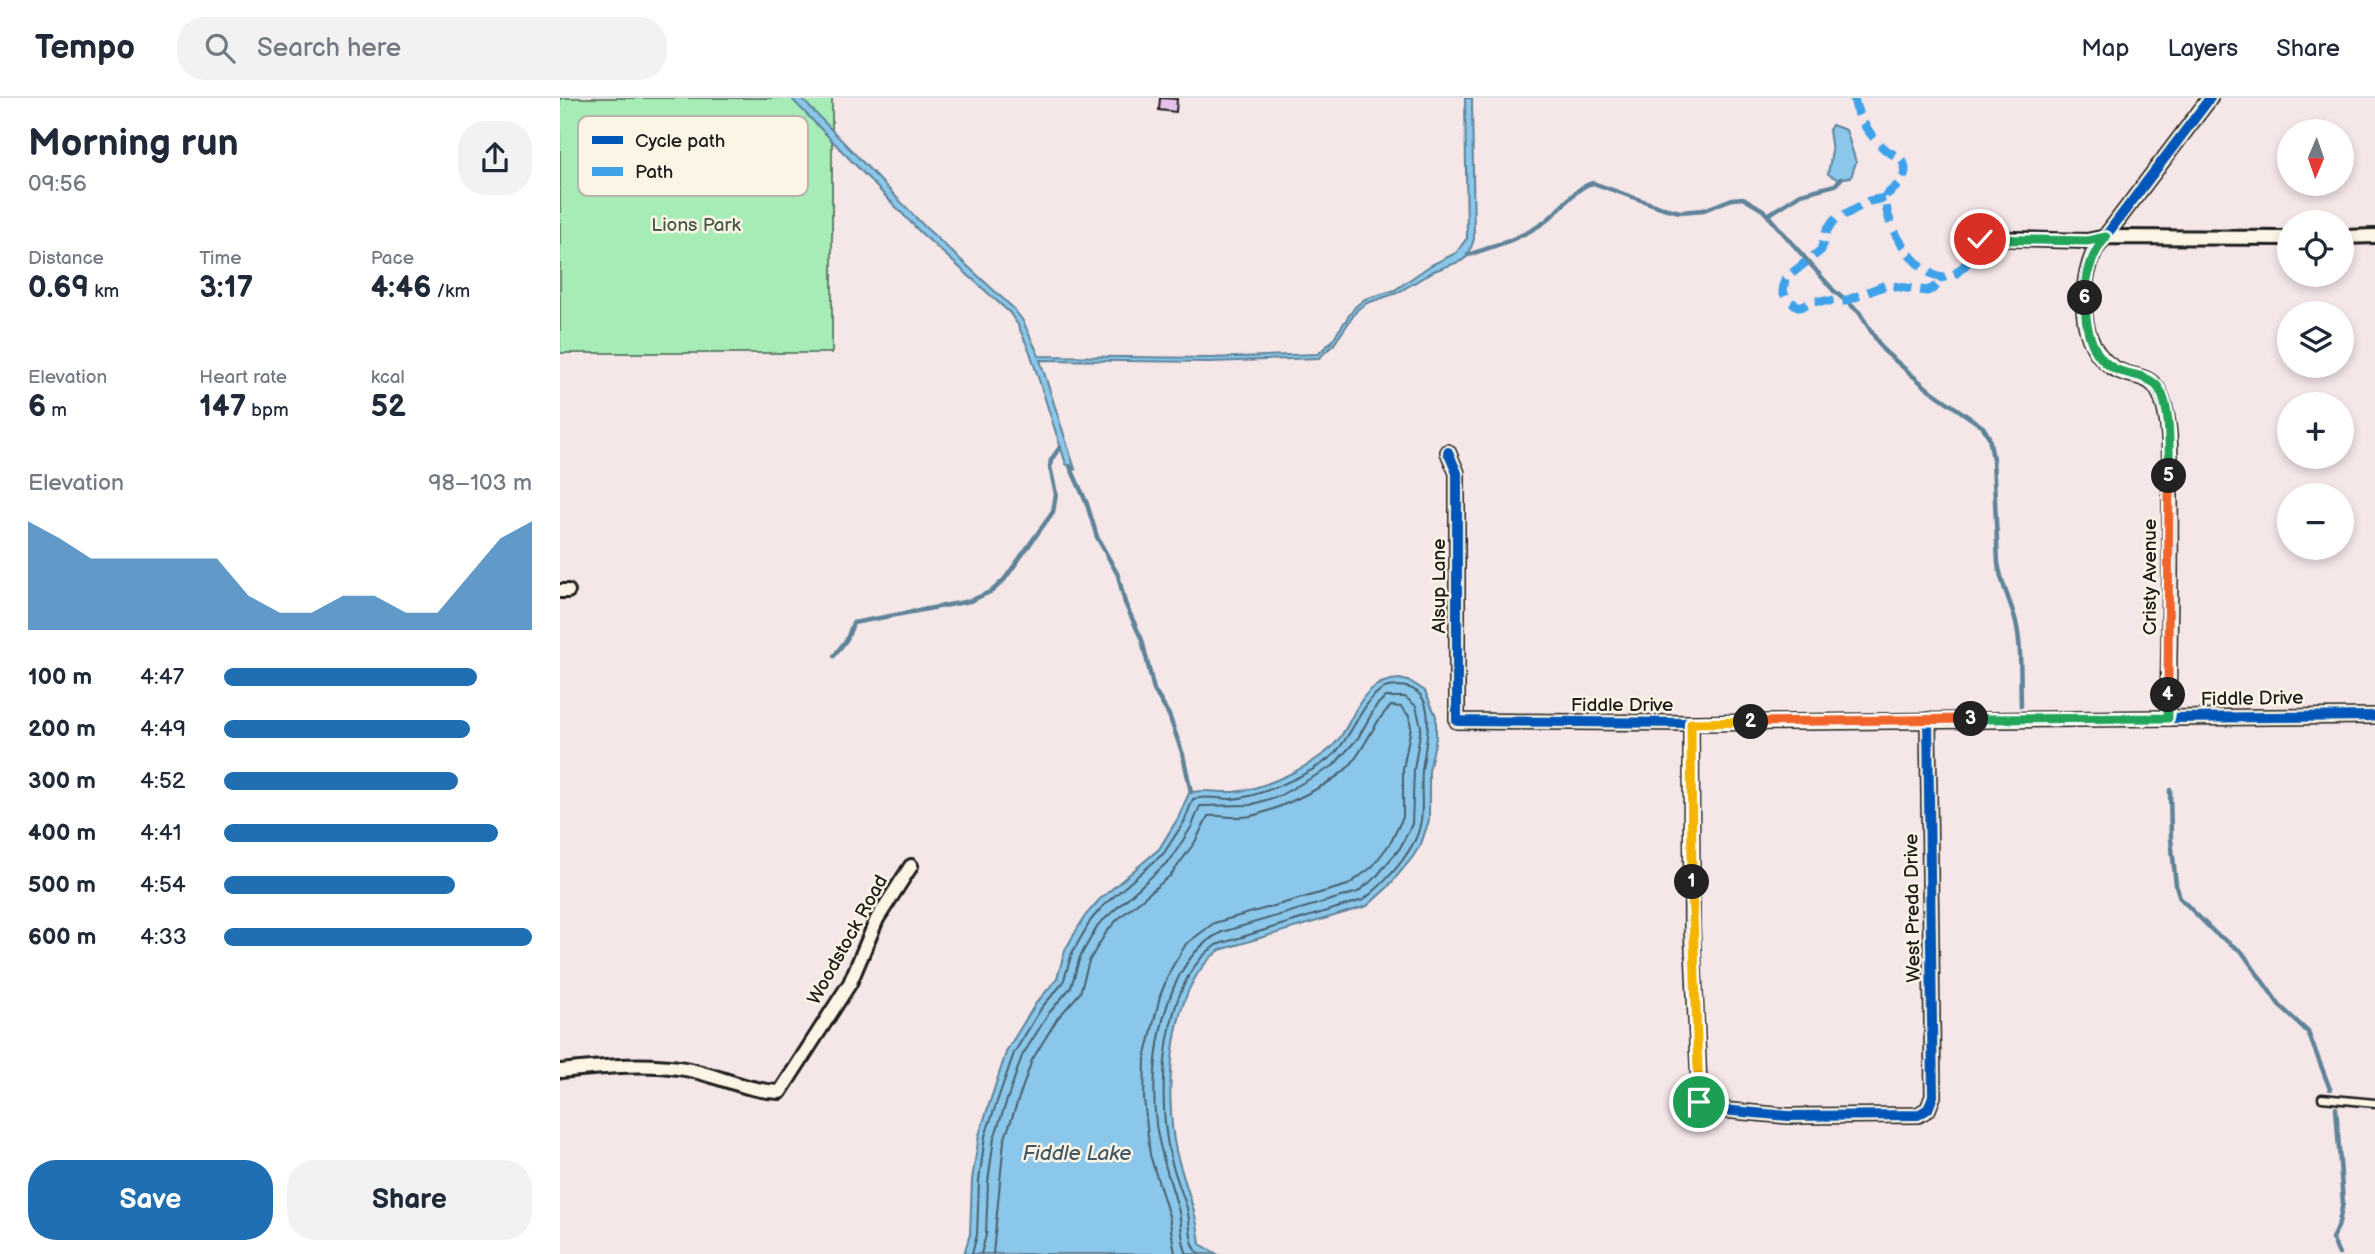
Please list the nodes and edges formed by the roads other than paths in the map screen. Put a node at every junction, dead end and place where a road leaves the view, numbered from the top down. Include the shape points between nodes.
1 (2210, 98) edge
2 (2375, 236) edge
3 (2106, 237) junction
4 (2354, 237) edge
5 (2277, 238) edge
6 (1980, 239) dead end
7 (1448, 452) dead end
8 (2375, 716) edge
9 (2168, 718) junction
10 (1928, 720) junction
11 (1457, 721) joint
12 (1691, 723) junction
13 (911, 866) dead end
14 (560, 1071) edge
15 (2322, 1098) dead end
16 (2375, 1103) edge

1 - 3 street, Cristy Avenue
2 - 4 street
3 - 5 street
3 - 6 street via 2087,241
3 - 9 street, Cristy Avenue via 2088,266 2084,300 2095,353 2114,369 2145,377 2158,386 2166,411
7 - 11 street, Alsup Lane via 1457,473
8 - 9 street, Fiddle Drive
9 - 10 street, Fiddle Drive
10 - 12 street, Fiddle Drive
10 - 12 street, West Preda Drive via 1933,1096 1928,1109 1918,1115 1788,1116 1700,1108 1692,927
11 - 12 street, Fiddle Drive
13 - 14 street, Woodstock Road via 877,919 850,984 780,1091 762,1091 687,1069 619,1066
15 - 16 lane

